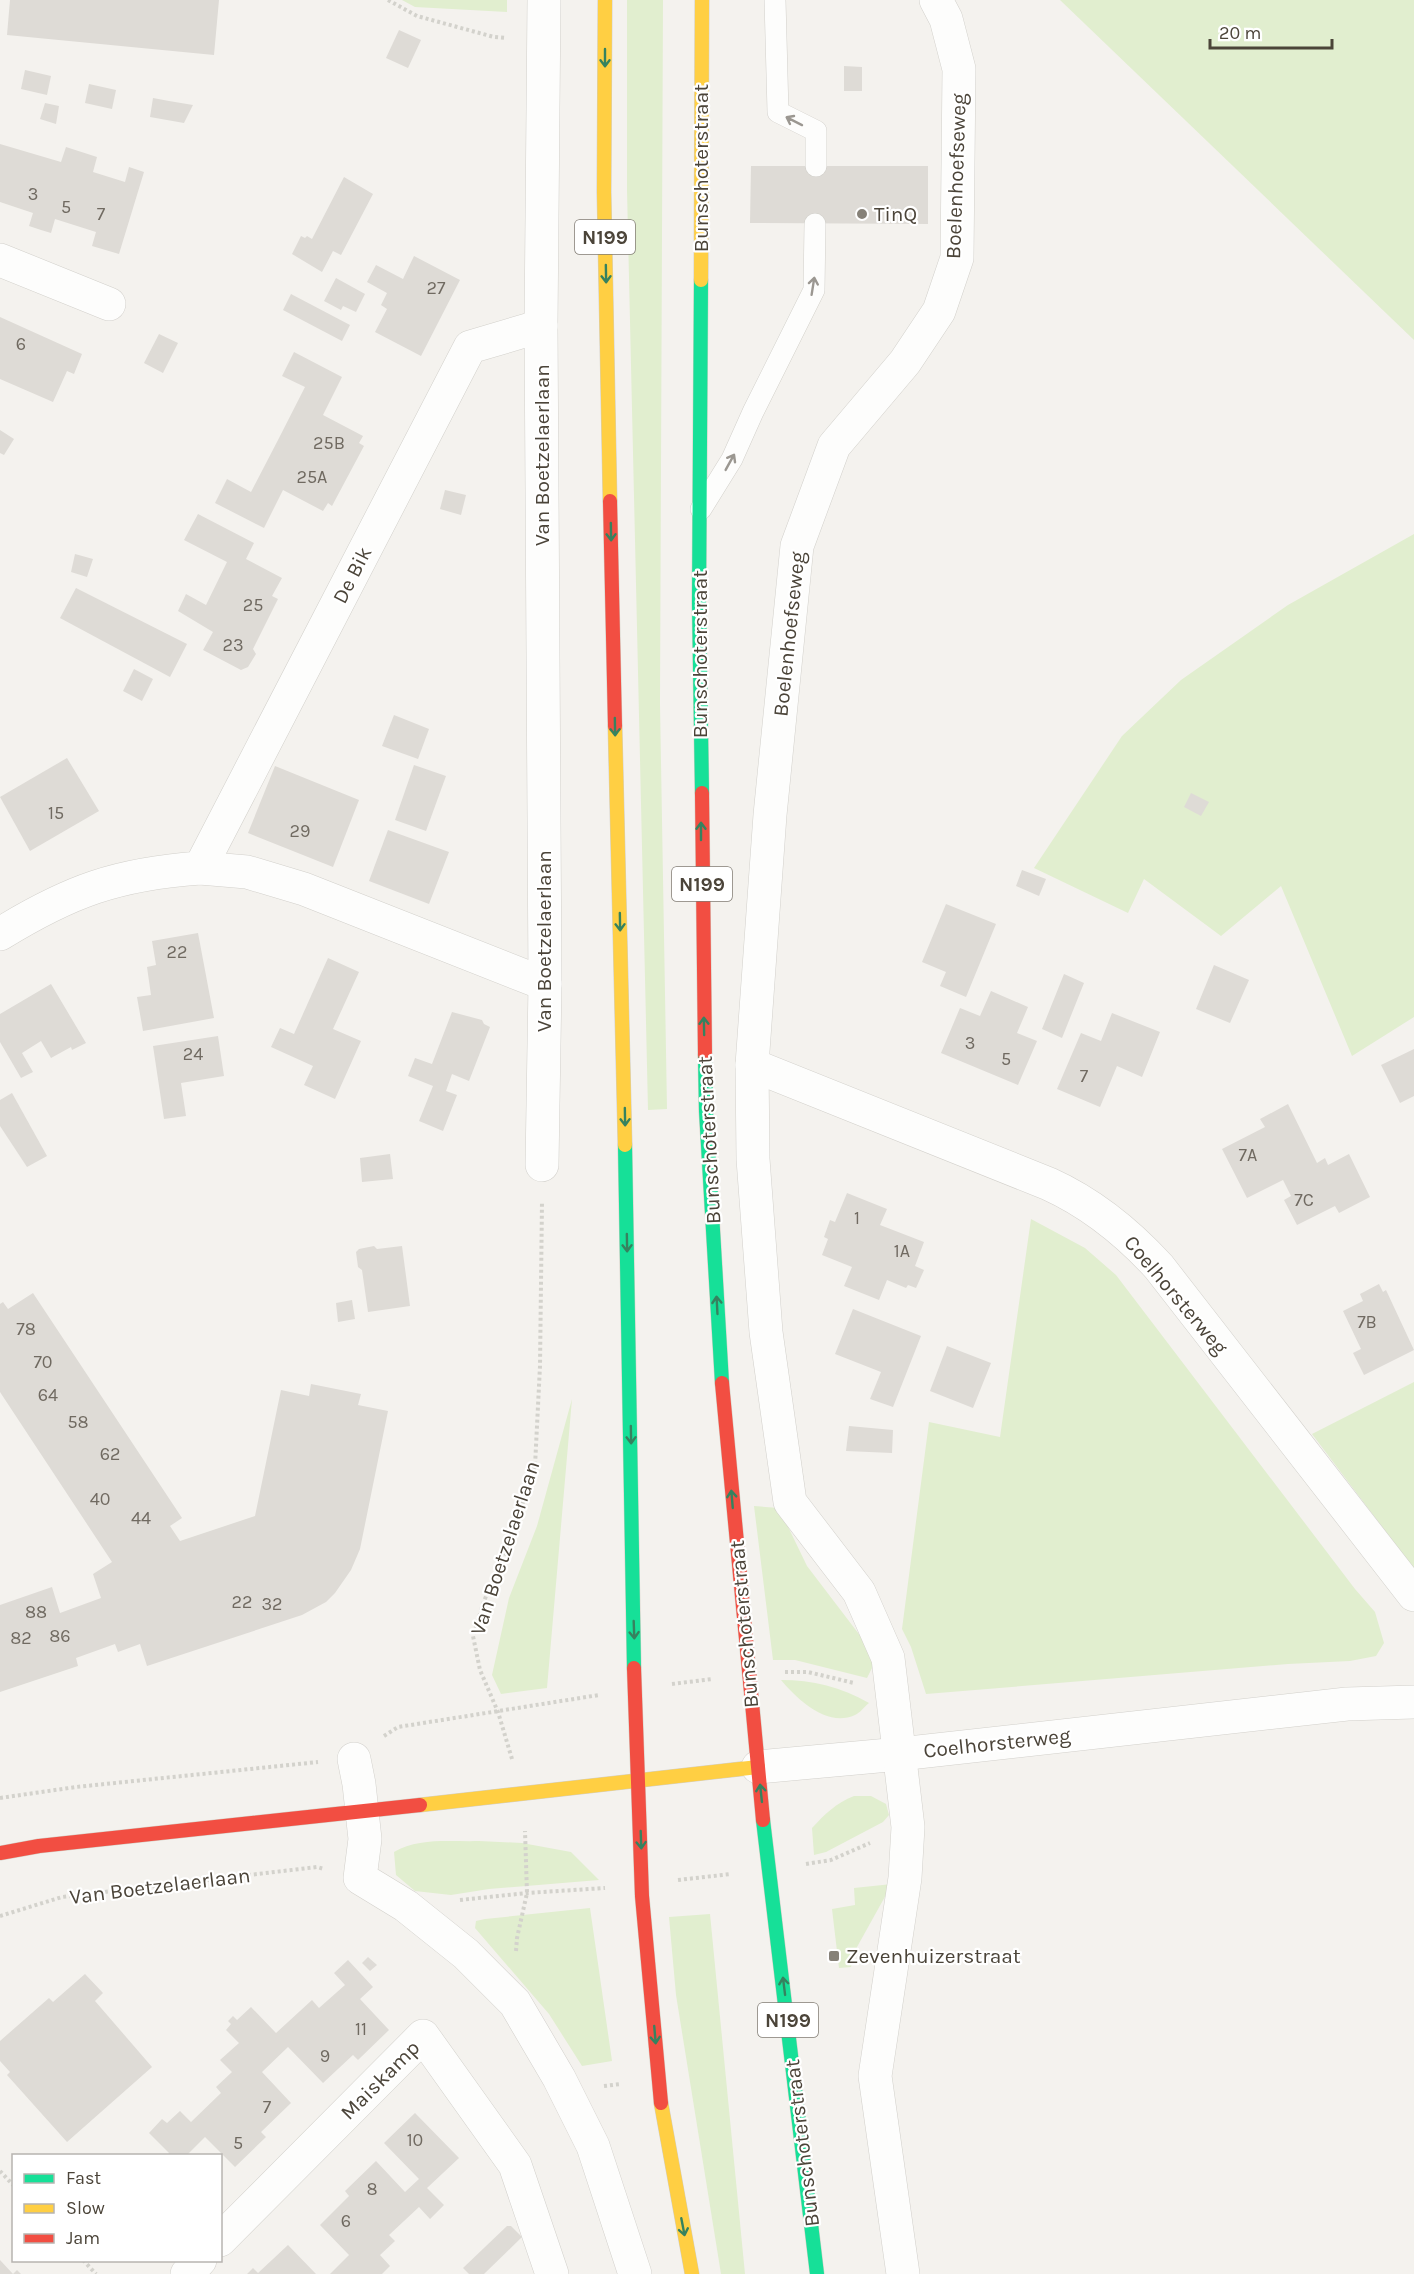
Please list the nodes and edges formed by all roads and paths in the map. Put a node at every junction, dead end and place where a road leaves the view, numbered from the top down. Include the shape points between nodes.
1 (388, 0) edge
2 (544, 0) edge
3 (605, 0) edge
4 (702, 0) edge
5 (775, 0) edge
6 (936, 0) edge
7 (545, 41) junction
8 (816, 166) dead end
9 (815, 224) dead end
10 (0, 260) edge
11 (109, 304) dead end
12 (541, 326) junction
13 (699, 512) junction
14 (200, 868) junction
15 (0, 934) edge
16 (545, 984) junction
17 (752, 1065) junction
18 (542, 1165) joint
19 (1414, 1595) edge
20 (748, 1674) junction
21 (636, 1688) junction
22 (892, 1691) junction
23 (1414, 1702) edge
24 (498, 1712) junction
25 (900, 1754) junction
26 (354, 1759) junction
27 (758, 1767) junction
28 (639, 1782) junction
29 (521, 1793) junction
30 (0, 1798) edge
31 (362, 1810) junction
32 (0, 1853) edge
33 (360, 1878) junction
34 (0, 1916) edge
35 (514, 2003) junction
36 (0, 2171) edge
37 (12, 2184) edge
38 (222, 2238) edge
39 (85, 2262) edge
40 (198, 2262) edge
41 (96, 2274) edge
42 (187, 2274) edge
43 (552, 2274) edge
44 (635, 2274) edge
45 (692, 2274) edge
46 (817, 2274) edge
47 (903, 2274) edge

1 - 7 path via 417,16 494,37
2 - 7 street, Van Boetzelaerlaan
3 -> 21 main road, N199 via 604,203
4 - 13 main road, Bunschoterstraat / N199
8 -> 5 lane via 816,131 778,112
6 - 17 street, Boelenhoefseweg via 946,19 958,69 957,258 939,311 905,362 834,446 797,546 770,815
7 - 12 street, Van Boetzelaerlaan
13 -> 9 lane via 732,459 814,290
10 - 11 street
12 - 14 street, De Bik via 470,347
12 - 16 street, Van Boetzelaerlaan
20 -> 13 main road, Bunschoterstraat / N199 via 721,1377 706,1111
14 - 15 street via 158,871 104,883 75,893
14 - 16 street via 247,872 304,888
16 - 18 street, Van Boetzelaerlaan
17 - 19 street, Coelhorsterweg via 1049,1184 1075,1196 1117,1226 1159,1267
17 - 22 street, Bunschoterstraat via 753,1159 766,1332 790,1502 859,1592 888,1658
18 - 24 path, Van Boetzelaerlaan via 535,1466 473,1636 480,1670
20 - 21 path
20 - 22 path via 808,1672
20 - 27 main road, Bunschoterstraat / N199
21 - 24 path
21 - 28 main road, N199
22 - 25 street, Bunschoterstraat
23 - 25 street, Coelhorsterweg via 1347,1704
24 - 26 path via 399,1727
24 - 29 path, Van Boetzelaerlaan
25 - 27 street, Coelhorsterweg
25 - 47 street, Bunschoterstraat via 908,1827 905,1878 875,2076
26 - 30 path
26 - 31 street
27 - 28 main road
46 -> 27 main road, Bunschoterstraat / N199
28 - 29 main road
28 -> 45 main road, N199 via 642,1896 662,2115
29 - 31 main road
29 - 35 path, Van Boetzelaerlaan via 527,1893 517,1938
31 - 32 main road
31 - 33 street via 365,1839
33 - 34 path, Van Boetzelaerlaan via 317,1867 62,1897
33 - 35 street via 406,1906 466,1954
35 - 44 street via 559,2078 593,2146
36 - 37 path
38 - 43 street, Maiskamp via 423,2036 515,2165
39 - 41 path
40 - 42 street

